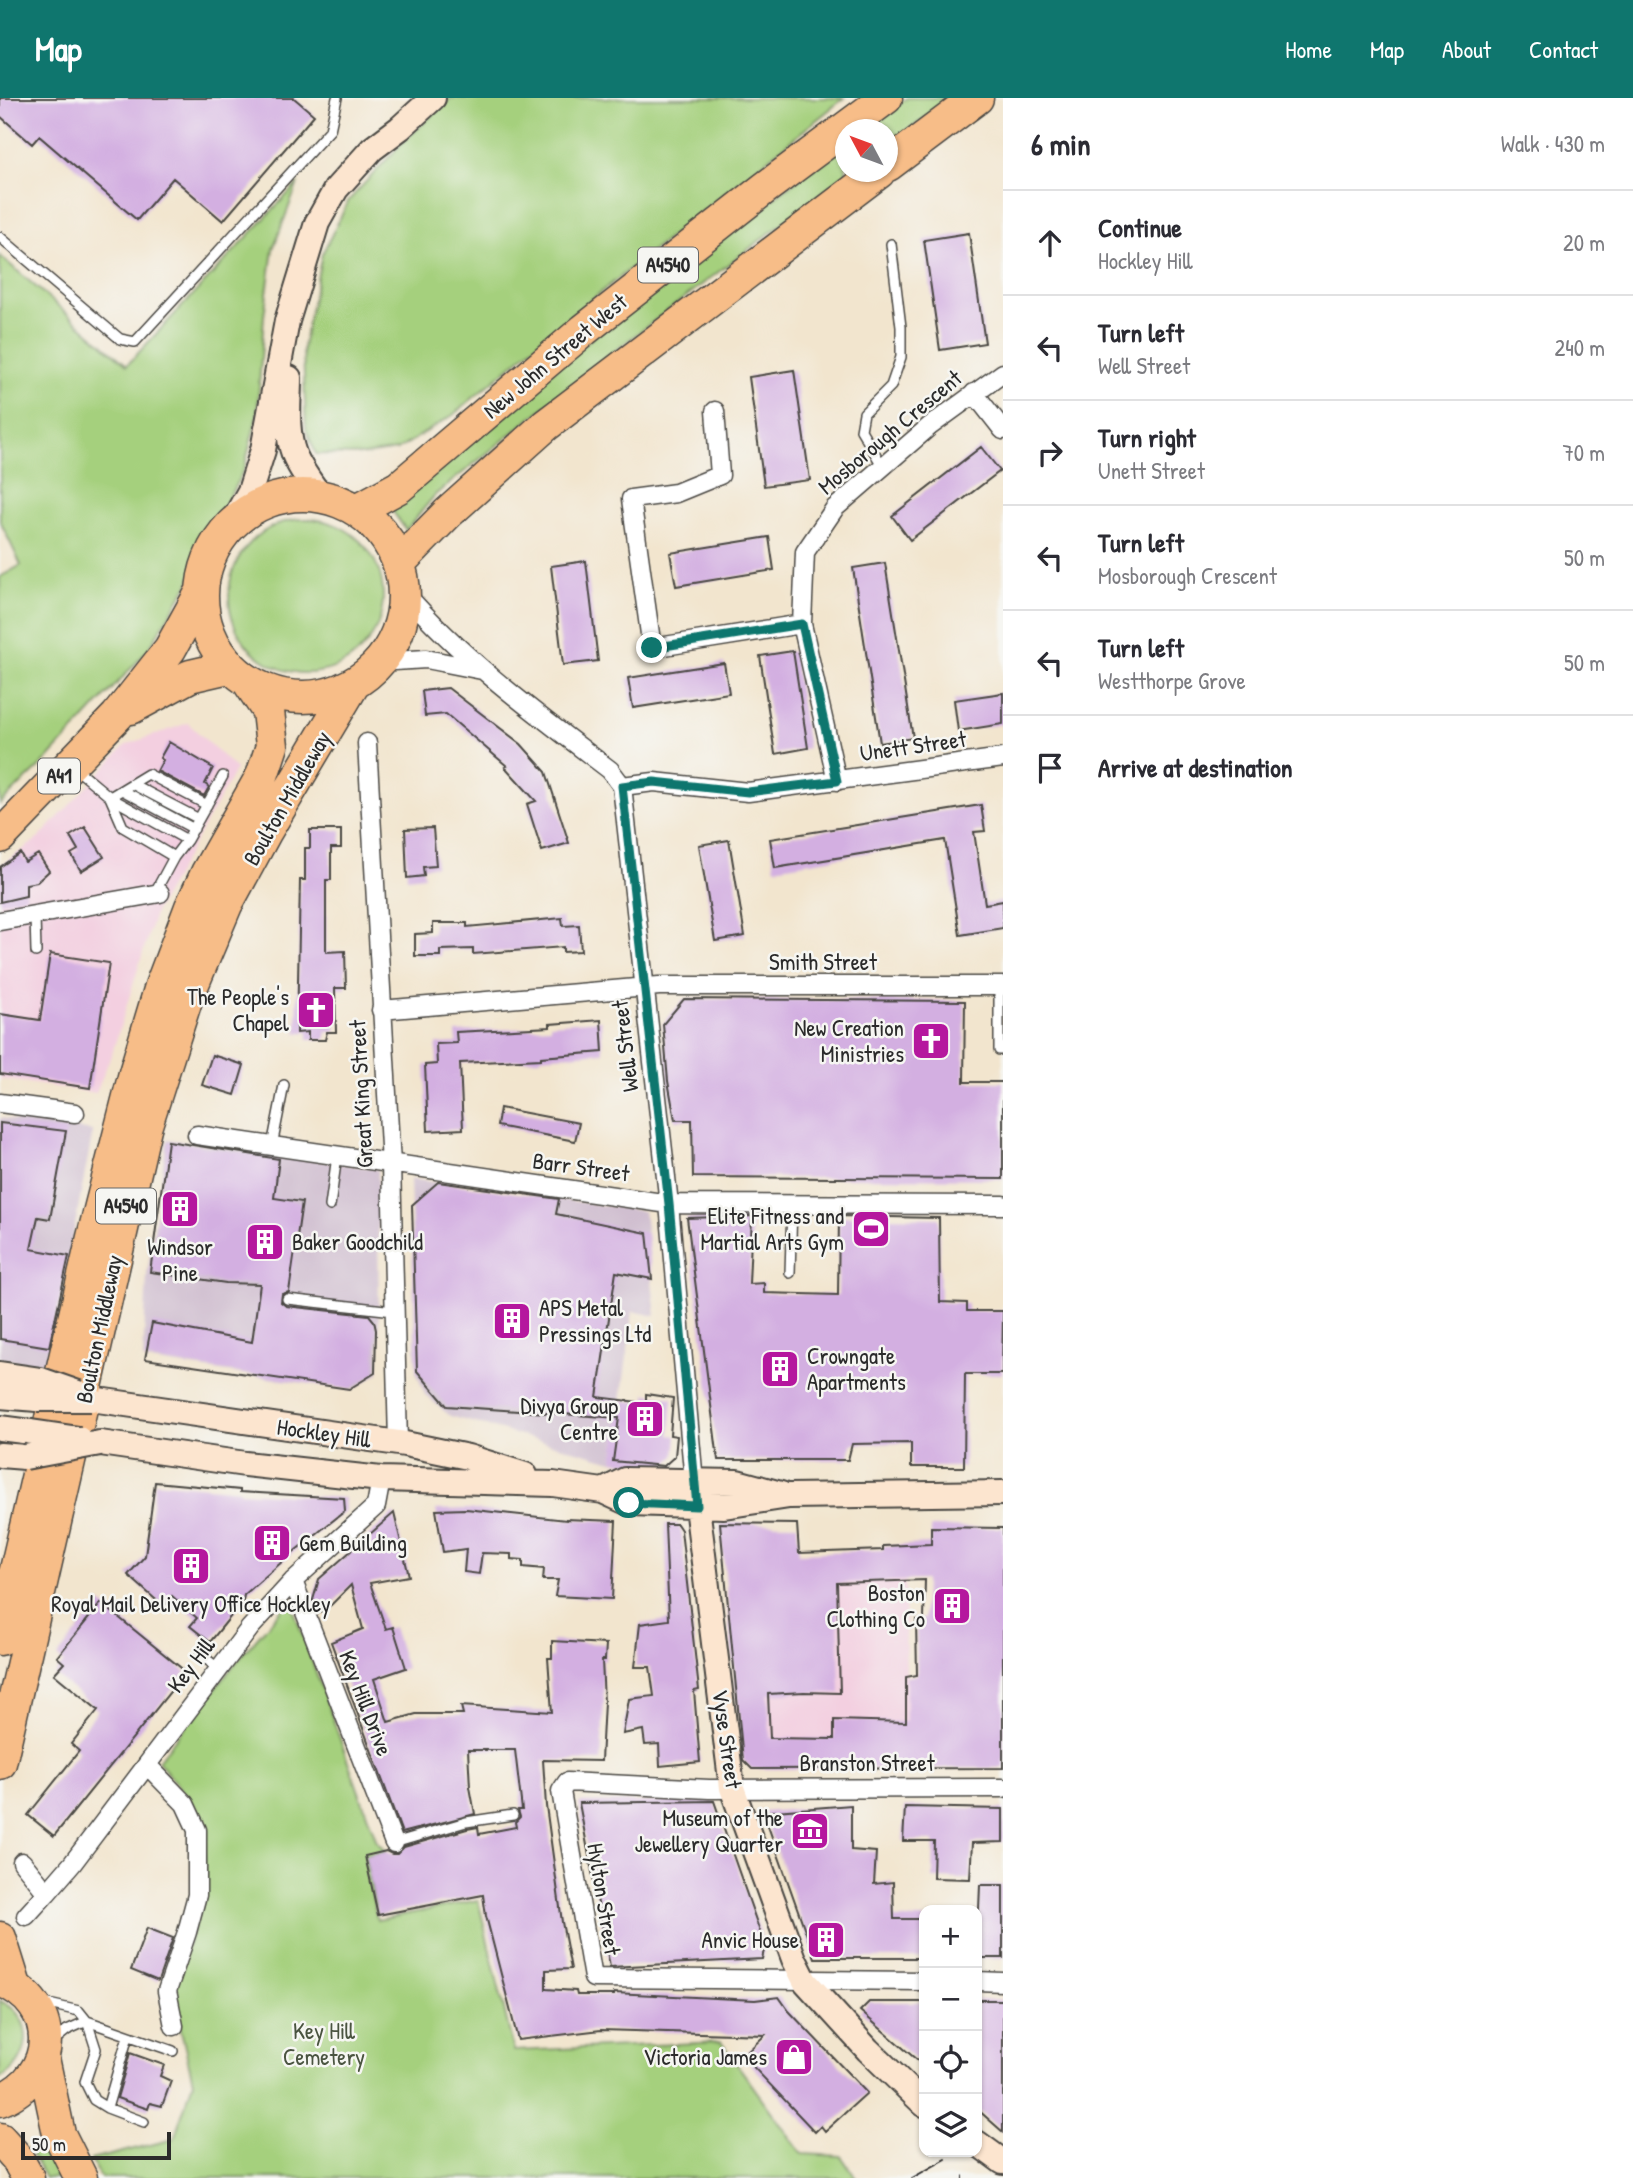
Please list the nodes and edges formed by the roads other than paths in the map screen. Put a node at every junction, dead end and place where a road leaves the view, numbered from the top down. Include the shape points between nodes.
1 (337, 98) edge
2 (433, 98) edge
3 (887, 98) edge
4 (977, 98) edge
5 (898, 157) edge
6 (866, 182) edge
7 (0, 237) edge
8 (891, 244) dead end
9 (287, 321) junction
10 (1003, 373) edge
11 (974, 393) junction
12 (715, 411) dead end
13 (1003, 430) edge
14 (883, 467) junction
15 (320, 496) junction
16 (357, 510) junction
17 (232, 523) junction
18 (401, 577) junction
19 (201, 593) junction
20 (802, 624) junction
21 (379, 662) junction
22 (482, 670) junction
23 (240, 675) junction
24 (353, 685) junction
25 (117, 716) junction
26 (368, 743) dead end
27 (1003, 758) edge
28 (71, 764) junction
29 (223, 776) dead end
30 (837, 781) junction
31 (132, 783) junction
32 (622, 786) junction
33 (122, 790) junction
34 (110, 797) junction
35 (204, 803) junction
36 (195, 818) junction
37 (190, 827) junction
38 (0, 837) edge
39 (184, 838) junction
40 (174, 857) junction
41 (157, 893) joint
42 (35, 916) junction
43 (0, 921) edge
44 (36, 952) dead end
45 (1001, 986) edge
46 (643, 988) junction
47 (381, 1010) junction
48 (1003, 1050) edge
49 (284, 1085) dead end
50 (0, 1103) edge
51 (75, 1114) dead end
52 (197, 1135) dead end
53 (271, 1146) junction
54 (337, 1156) junction
55 (391, 1164) junction
56 (669, 1204) junction
57 (792, 1205) junction
58 (1003, 1205) edge
59 (330, 1206) dead end
60 (790, 1273) dead end
61 (287, 1299) dead end
62 (394, 1311) junction
63 (0, 1374) edge
64 (39, 1390) junction
65 (0, 1396) edge
66 (0, 1428) edge
67 (100, 1443) junction
68 (398, 1443) junction
69 (0, 1455) edge
70 (381, 1479) junction
71 (552, 1484) junction
72 (696, 1494) junction
73 (999, 1495) edge
74 (293, 1581) junction
75 (0, 1639) edge
76 (200, 1654) dead end
77 (219, 1668) junction
78 (0, 1763) edge
79 (147, 1765) junction
80 (732, 1788) junction
81 (1003, 1788) edge
82 (513, 1815) dead end
83 (394, 1843) joint
84 (22, 1862) dead end
85 (47, 1893) junction
86 (26, 1916) dead end
87 (0, 1938) edge
88 (805, 1981) junction
89 (919, 1981) edge
90 (982, 1981) edge
91 (1003, 1982) edge
92 (16, 1989) edge
93 (87, 2021) junction
94 (174, 2026) dead end
95 (128, 2036) junction
96 (173, 2051) dead end
97 (43, 2053) junction
98 (919, 2099) edge
99 (0, 2100) edge
100 (107, 2108) junction
101 (144, 2122) dead end
102 (0, 2139) edge
103 (28, 2178) edge
104 (81, 2178) edge

1 - 7 lane via 330,130 135,342 120,339
2 - 9 main road via 372,149 335,189 317,223
3 - 16 highway, New John Street West / A4540 via 584,330 399,487
4 - 5 highway
6 - 18 highway, New John Street West / A4540 via 546,425 448,513
8 - 14 lane via 901,357 891,386 863,413 861,430
9 - 15 main road via 288,421 293,453
9 - 17 main road via 263,450 250,491
10 - 11 street, Mosborough Crescent
11 - 13 street
11 - 14 street, Mosborough Crescent
12 - 20 street via 720,475 676,493 631,499 652,648
14 - 20 street, Mosborough Crescent via 835,508 805,552
15 - 16 highway, A4540
15 - 17 highway, A4540 via 288,495 258,505
16 - 18 highway, A4540 via 389,542
17 - 19 highway, A4540 via 205,567
18 - 21 highway, A4540 via 402,617
18 - 22 street via 428,620
19 - 23 highway, A4540 via 213,645
19 - 25 highway, A41 via 170,649
20 - 30 street, Mosborough Crescent
21 - 22 street via 426,659
21 - 24 highway, A4540
22 - 32 street via 610,770
23 - 24 highway, A4540 via 275,694 301,698 328,695
23 - 25 highway, A41 via 190,676
23 - 75 highway, Boulton Middleway / A4540 via 268,711 272,746 262,776 191,907 135,1073
24 - 78 highway, Boulton Middleway / A4540 via 226,905 186,1000 142,1141
25 - 28 highway, A41
26 - 47 street, Great King Street
27 - 30 street, Unett Street
28 - 34 lane
28 - 38 highway, A41
29 - 35 lane
30 - 32 street, Unett Street via 748,792 654,782
31 - 33 lane
31 - 35 lane via 148,774
31 - 36 lane
32 - 46 street, Well Street
33 - 34 lane
33 - 37 lane
34 - 39 lane
34 - 40 lane via 123,827
35 - 36 lane
36 - 37 lane
37 - 39 lane
39 - 40 lane
40 - 41 lane
41 - 42 street
42 - 43 street
42 - 44 lane
45 - 46 street, Smith Street
45 - 48 lane via 999,1050
46 - 47 street, Smith Street
46 - 56 street, Well Street
47 - 55 street, Great King Street
49 - 53 lane
50 - 51 street
52 - 53 street, Barr Street
53 - 54 street, Barr Street
54 - 55 street, Barr Street
54 - 59 lane
55 - 56 street, Barr Street
55 - 62 street, Great King Street
56 - 57 street, Barr Street
56 - 72 street, Well Street
57 - 58 street, Barr Street
57 - 60 lane
61 - 62 lane
62 - 68 street, Great King Street
63 - 64 main road
64 - 65 main road
64 - 68 main road, Hockley Hill, bridge
66 - 67 main road, Hockley Hill, bridge
67 - 69 main road, bridge via 25,1457
67 - 70 main road, Hockley Hill
68 - 71 main road, Hockley Hill via 468,1457
70 - 71 main road, Hockley Hill
70 - 74 street, Key Hill via 376,1506
71 - 72 main road, Hockley Hill via 603,1492 625,1480
72 - 73 main road, Hockley Hill via 737,1482 789,1496
72 - 80 main road, Vyse Street
74 - 77 street, Key Hill
74 - 83 street, Key Hill Drive
76 - 77 lane
77 - 79 street, Key Hill
79 - 85 street, Key Hill
79 - 94 street via 185,1804 197,1830 197,1895 167,1992
80 - 81 street, Branston Street
80 - 88 main road, Vyse Street
80 - 88 street, Hylton Street via 567,1782 561,1791 593,1978
82 - 83 lane via 466,1822
84 - 85 street
85 - 86 street, Key Hill
87 - 92 highway
88 - 89 street
88 - 98 main road, Vyse Street
90 - 91 street
92 - 93 lane via 79,2011
92 - 97 highway via 41,2018
93 - 95 lane
93 - 97 lane via 67,2031
93 - 100 lane via 96,2049 85,2082 94,2100
95 - 96 lane
95 - 100 lane
97 - 99 highway via 27,2084
97 - 104 highway via 59,2134
100 - 101 lane
102 - 103 highway

